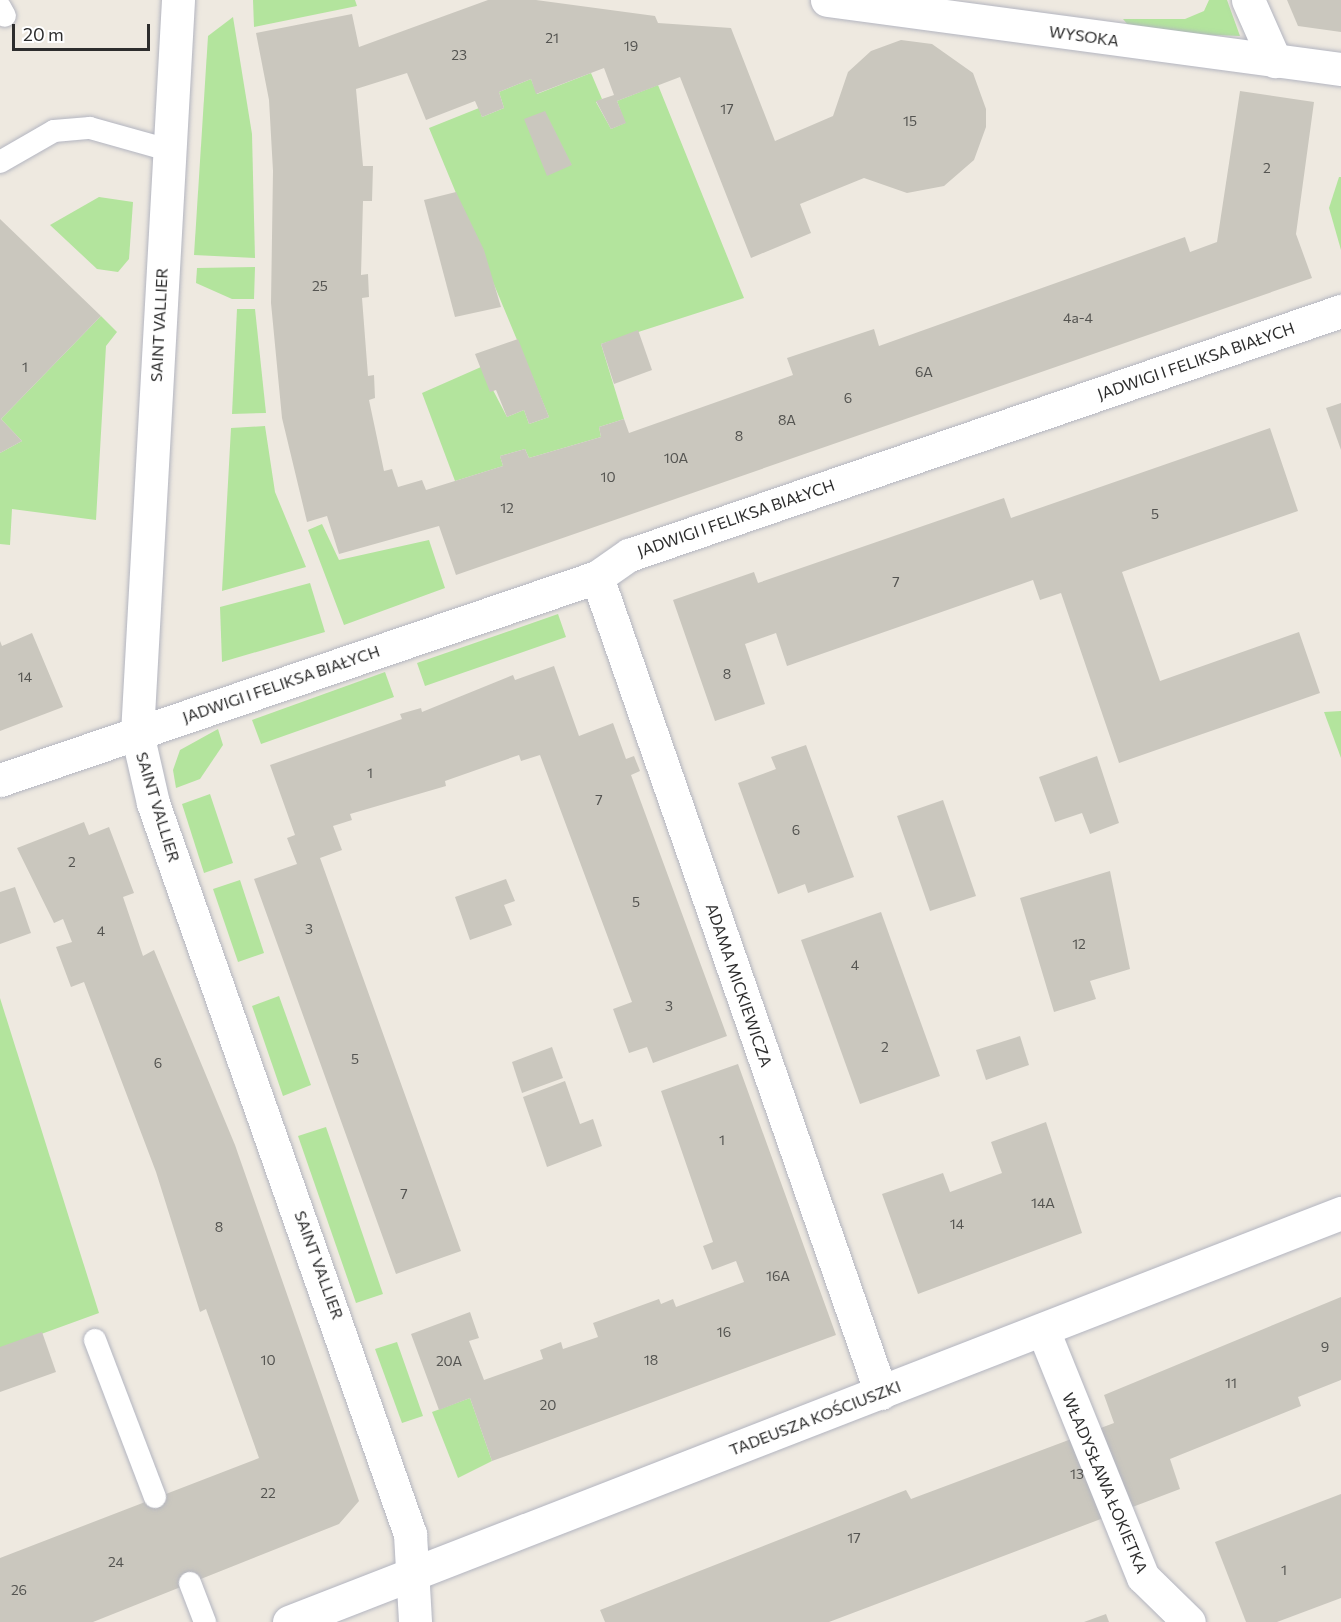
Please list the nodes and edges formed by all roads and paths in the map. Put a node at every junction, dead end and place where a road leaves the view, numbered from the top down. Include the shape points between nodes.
1 (178, 0) edge
2 (827, 0) edge
3 (1248, 0) edge
4 (1275, 61) junction
5 (1341, 69) edge
6 (169, 150) junction
7 (0, 162) edge
8 (1341, 311) edge
9 (597, 577) junction
10 (137, 733) junction
11 (0, 780) edge
12 (1341, 1213) edge
13 (1043, 1330) junction
14 (94, 1341) dead end
15 (881, 1392) junction
16 (155, 1497) dead end
17 (410, 1575) junction
18 (190, 1583) dead end
19 (205, 1622) edge
20 (289, 1622) edge
21 (415, 1622) edge
22 (1189, 1622) edge

1 - 6 street, SAINT VALLIER
2 - 4 street, WYSOKA
3 - 4 street
4 - 5 street, WYSOKA
6 - 7 lane via 90,128 54,131
6 - 10 street, SAINT VALLIER
8 - 9 street, JADWIGI I FELIKSA BIAŁYCH via 629,555
9 - 10 street, JADWIGI I FELIKSA BIAŁYCH
9 - 15 street, ADAMA MICKIEWICZA
10 - 11 street, JADWIGI I FELIKSA BIAŁYCH
10 - 17 street, SAINT VALLIER via 153,803 382,1447 410,1534
12 - 13 street, TADEUSZA KOŚCIUSZKI
13 - 15 street, TADEUSZA KOŚCIUSZKI
13 - 22 street, WŁADYSŁAWA ŁOKIETKA via 1143,1577
14 - 16 lane
15 - 17 street, TADEUSZA KOŚCIUSZKI
17 - 20 street, TADEUSZA KOŚCIUSZKI
17 - 21 street, SAINT VALLIER
18 - 19 lane

